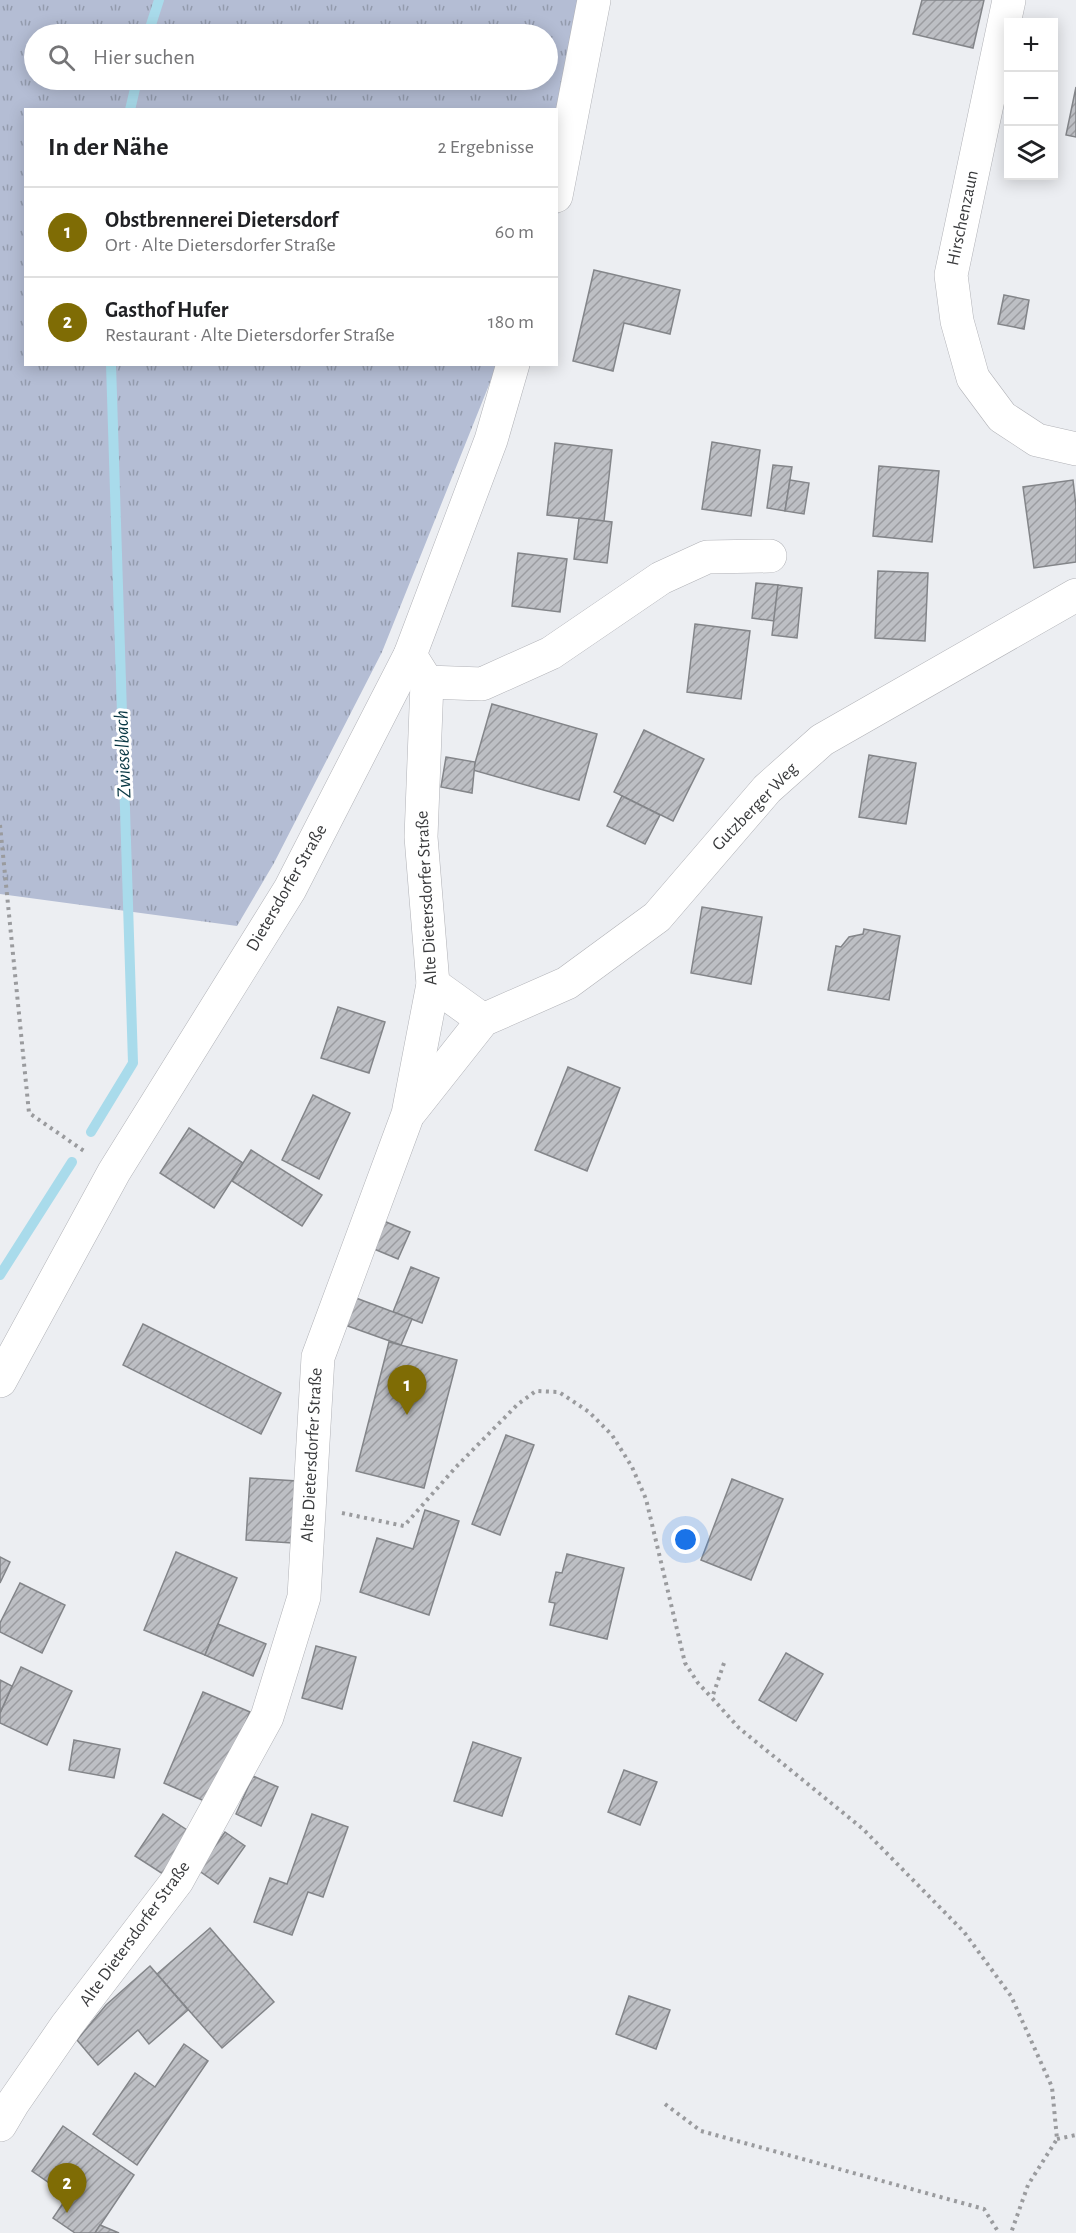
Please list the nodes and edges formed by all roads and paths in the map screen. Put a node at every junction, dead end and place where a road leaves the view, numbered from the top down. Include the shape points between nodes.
1 (594, 0) edge
2 (1009, 0) edge
3 (558, 186) edge
4 (512, 366) edge
5 (1076, 449) edge
6 (770, 556) dead end
7 (1076, 595) edge
8 (418, 669) junction
9 (0, 825) edge
10 (433, 984) junction
11 (483, 1020) junction
12 (408, 1114) junction
13 (114, 1172) junction
14 (0, 1381) edge
15 (309, 1507) junction
16 (724, 1663) dead end
17 (712, 1698) junction
18 (665, 2104) dead end
19 (0, 2125) edge
20 (1076, 2135) edge
21 (1057, 2139) junction
22 (999, 2233) edge
23 (1011, 2233) edge

1 - 3 street
2 - 5 street, Hirschenzaun via 951,275 957,321 973,378 1002,417 1037,440
4 - 8 street, Dietersdorfer Straße
6 - 8 street via 707,557 661,578 552,653 482,684
7 - 11 street, Gutzberger Weg via 822,740 767,789 657,917 567,983
8 - 10 street, Alte Dietersdorfer Straße via 421,837
8 - 13 street, Dietersdorfer Straße via 290,889
9 - 13 path via 29,1113
10 - 11 street
10 - 12 street, Alte Dietersdorfer Straße
11 - 12 street, Gutzberger Weg
12 - 15 street, Alte Dietersdorfer Straße via 318,1357
13 - 14 street, Dietersdorfer Straße
15 - 17 path via 404,1526 518,1404 536,1392 559,1392 589,1412 612,1435 632,1467 646,1499 685,1663
15 - 19 street, Alte Dietersdorfer Straße via 304,1597 267,1717 177,1881 67,2025
16 - 17 path
17 - 21 path via 739,1728 863,1829 964,1932 1011,1996 1052,2087
18 - 22 path via 701,2131 984,2209
20 - 21 path
21 - 23 path via 1028,2185

